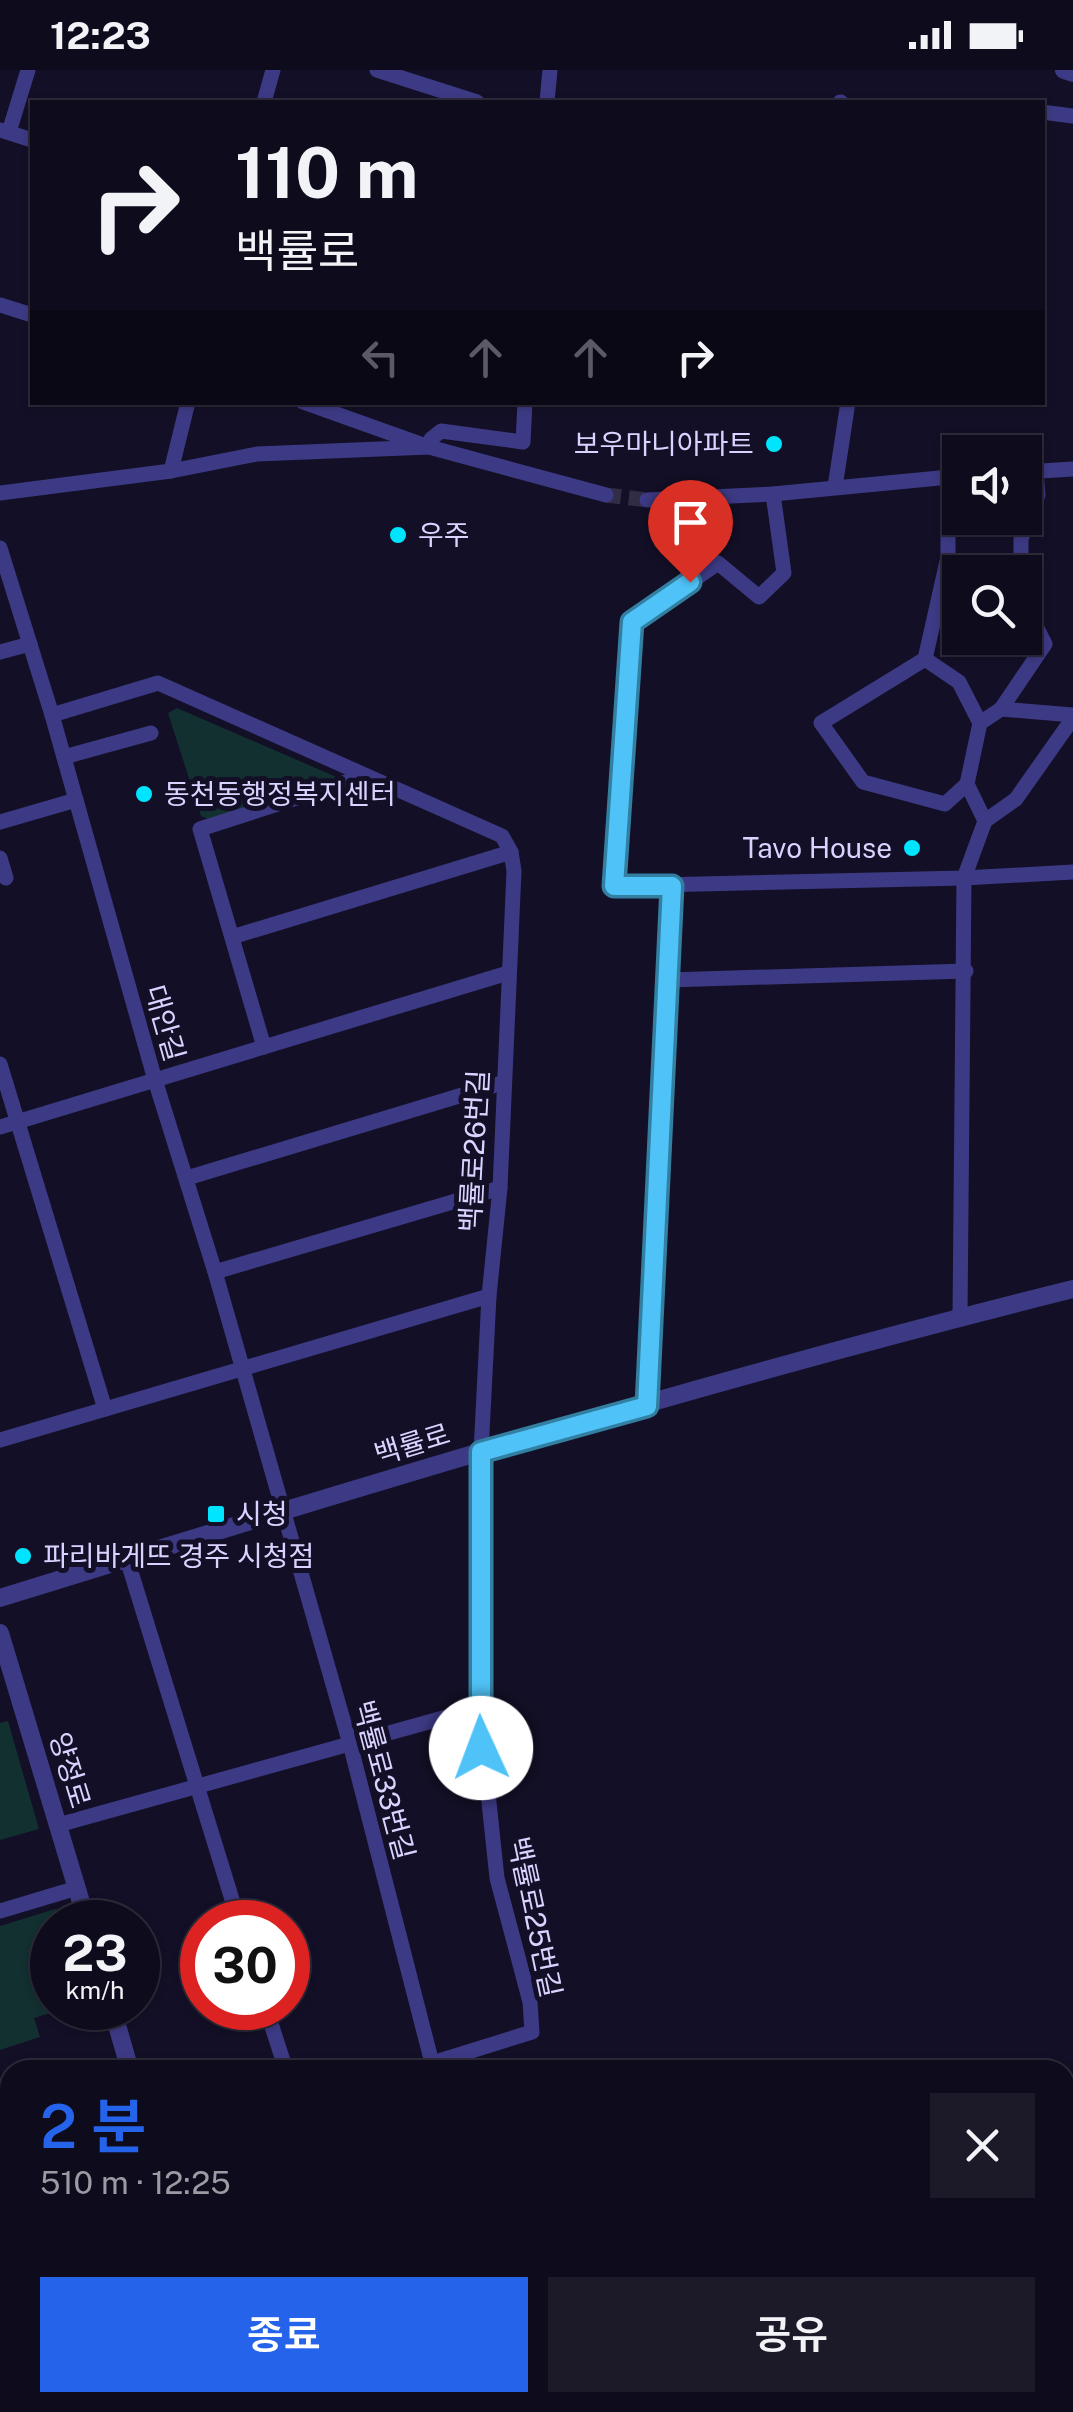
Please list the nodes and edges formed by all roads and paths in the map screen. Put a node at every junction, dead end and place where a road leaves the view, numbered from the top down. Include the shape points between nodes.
1 (28, 70) edge
2 (273, 70) edge
3 (377, 70) edge
4 (550, 70) edge
5 (1064, 70) edge
6 (1073, 73) edge
7 (265, 100) edge
8 (471, 100) edge
9 (546, 100) edge
10 (1045, 112) edge
11 (1073, 116) edge
12 (5, 131) edge
13 (30, 139) edge
14 (0, 305) edge
15 (30, 314) edge
16 (187, 405) edge
17 (311, 405) edge
18 (525, 405) edge
19 (848, 405) edge
20 (429, 447) junction
21 (1073, 469) edge
22 (171, 470) junction
23 (1042, 471) edge
24 (942, 478) edge
25 (836, 488) junction
26 (0, 493) edge
27 (773, 494) junction
28 (606, 495) tunnel mouth
29 (647, 500) tunnel mouth
30 (950, 535) edge
31 (0, 548) edge
32 (30, 644) junction
33 (0, 652) edge
34 (1038, 655) edge
35 (926, 659) junction
36 (1001, 709) junction
37 (52, 715) junction
38 (1073, 716) edge
39 (980, 724) junction
40 (151, 733) dead end
41 (64, 757) junction
42 (365, 776) junction
43 (966, 784) junction
44 (76, 800) junction
45 (2, 816) edge
46 (984, 821) junction
47 (511, 852) junction
48 (0, 858) edge
49 (1073, 872) edge
50 (6, 878) dead end
51 (964, 878) junction
52 (672, 886) junction
53 (232, 937) junction
54 (966, 970) junction
55 (508, 973) junction
56 (668, 980) junction
57 (264, 1047) junction
58 (0, 1064) edge
59 (155, 1080) junction
60 (502, 1083) junction
61 (18, 1122) junction
62 (0, 1127) edge
63 (187, 1178) junction
64 (500, 1188) junction
65 (214, 1272) junction
66 (1073, 1288) edge
67 (489, 1296) junction
68 (960, 1317) junction
69 (241, 1369) junction
70 (647, 1406) junction
71 (105, 1409) junction
72 (0, 1440) edge
73 (481, 1452) junction
74 (282, 1512) junction
75 (128, 1558) junction
76 (0, 1598) edge
77 (0, 1633) edge
78 (480, 1708) junction
79 (350, 1744) junction
80 (196, 1786) junction
81 (58, 1825) junction
82 (77, 1888) junction
83 (81, 1900) edge
84 (232, 1900) edge
85 (0, 1911) edge
86 (118, 2030) edge
87 (273, 2030) edge
88 (127, 2060) edge
89 (283, 2060) edge
90 (431, 2060) edge
91 (442, 2060) edge

1 - 12 street
2 - 7 street
3 - 8 street
4 - 9 street
5 - 6 street
10 - 11 street
12 - 13 street
14 - 15 street
16 - 22 street
17 - 20 street
18 - 20 street via 523,442 441,430
19 - 25 street
20 - 22 street via 257,454
20 - 28 street
21 - 23 street
22 - 26 street
24 - 25 street
25 - 27 street
27 - 29 street
27 - 52 street via 784,573 758,597 718,563 632,622 614,886
30 - 35 street
31 - 32 street, 대안길
32 - 33 street
32 - 37 street, 대안길
34 - 36 street
35 - 39 street via 959,682
35 - 43 street via 821,722 863,782 945,804
36 - 38 street
36 - 39 street
37 - 41 street, 대안길
37 - 42 street via 158,683
38 - 46 street via 1016,799
39 - 43 street
40 - 41 street
41 - 44 street, 대안길
42 - 47 street via 502,836
42 - 53 street via 200,829
43 - 46 street
44 - 45 street
44 - 59 street, 대안길
46 - 51 street
47 - 53 street
47 - 55 street, 백률로26번길
48 - 50 street
49 - 51 street
51 - 52 street
51 - 54 street
52 - 56 street
53 - 57 street
54 - 56 street
54 - 68 street
55 - 57 street
55 - 60 street, 백률로26번길
56 - 70 street
57 - 59 street
58 - 61 street
59 - 61 street
59 - 63 street, 대안길
60 - 63 street
60 - 64 street, 백률로26번길
61 - 62 street
61 - 71 street
63 - 65 street, 대안길
64 - 65 street
64 - 67 street, 백률로26번길
65 - 69 street, 대안길
66 - 68 street, 백률로
67 - 69 street
67 - 73 street, 백률로26번길
68 - 70 street, 백률로
69 - 71 street
69 - 74 street, 대안길
70 - 73 street, 백률로
71 - 72 street
73 - 74 street, 백률로
73 - 78 street, 백률로25번길
74 - 75 street, 백률로
74 - 79 street, 백률로33번길
75 - 76 street, 백률로
75 - 80 street
77 - 81 street, 양정로
78 - 79 street
78 - 91 street, 백률로25번길 via 496,1878 532,2032
79 - 80 street
79 - 90 street, 백률로33번길
80 - 81 street
80 - 84 street
81 - 82 street, 양정로
82 - 83 street, 양정로
82 - 85 street
86 - 88 street
87 - 89 street

